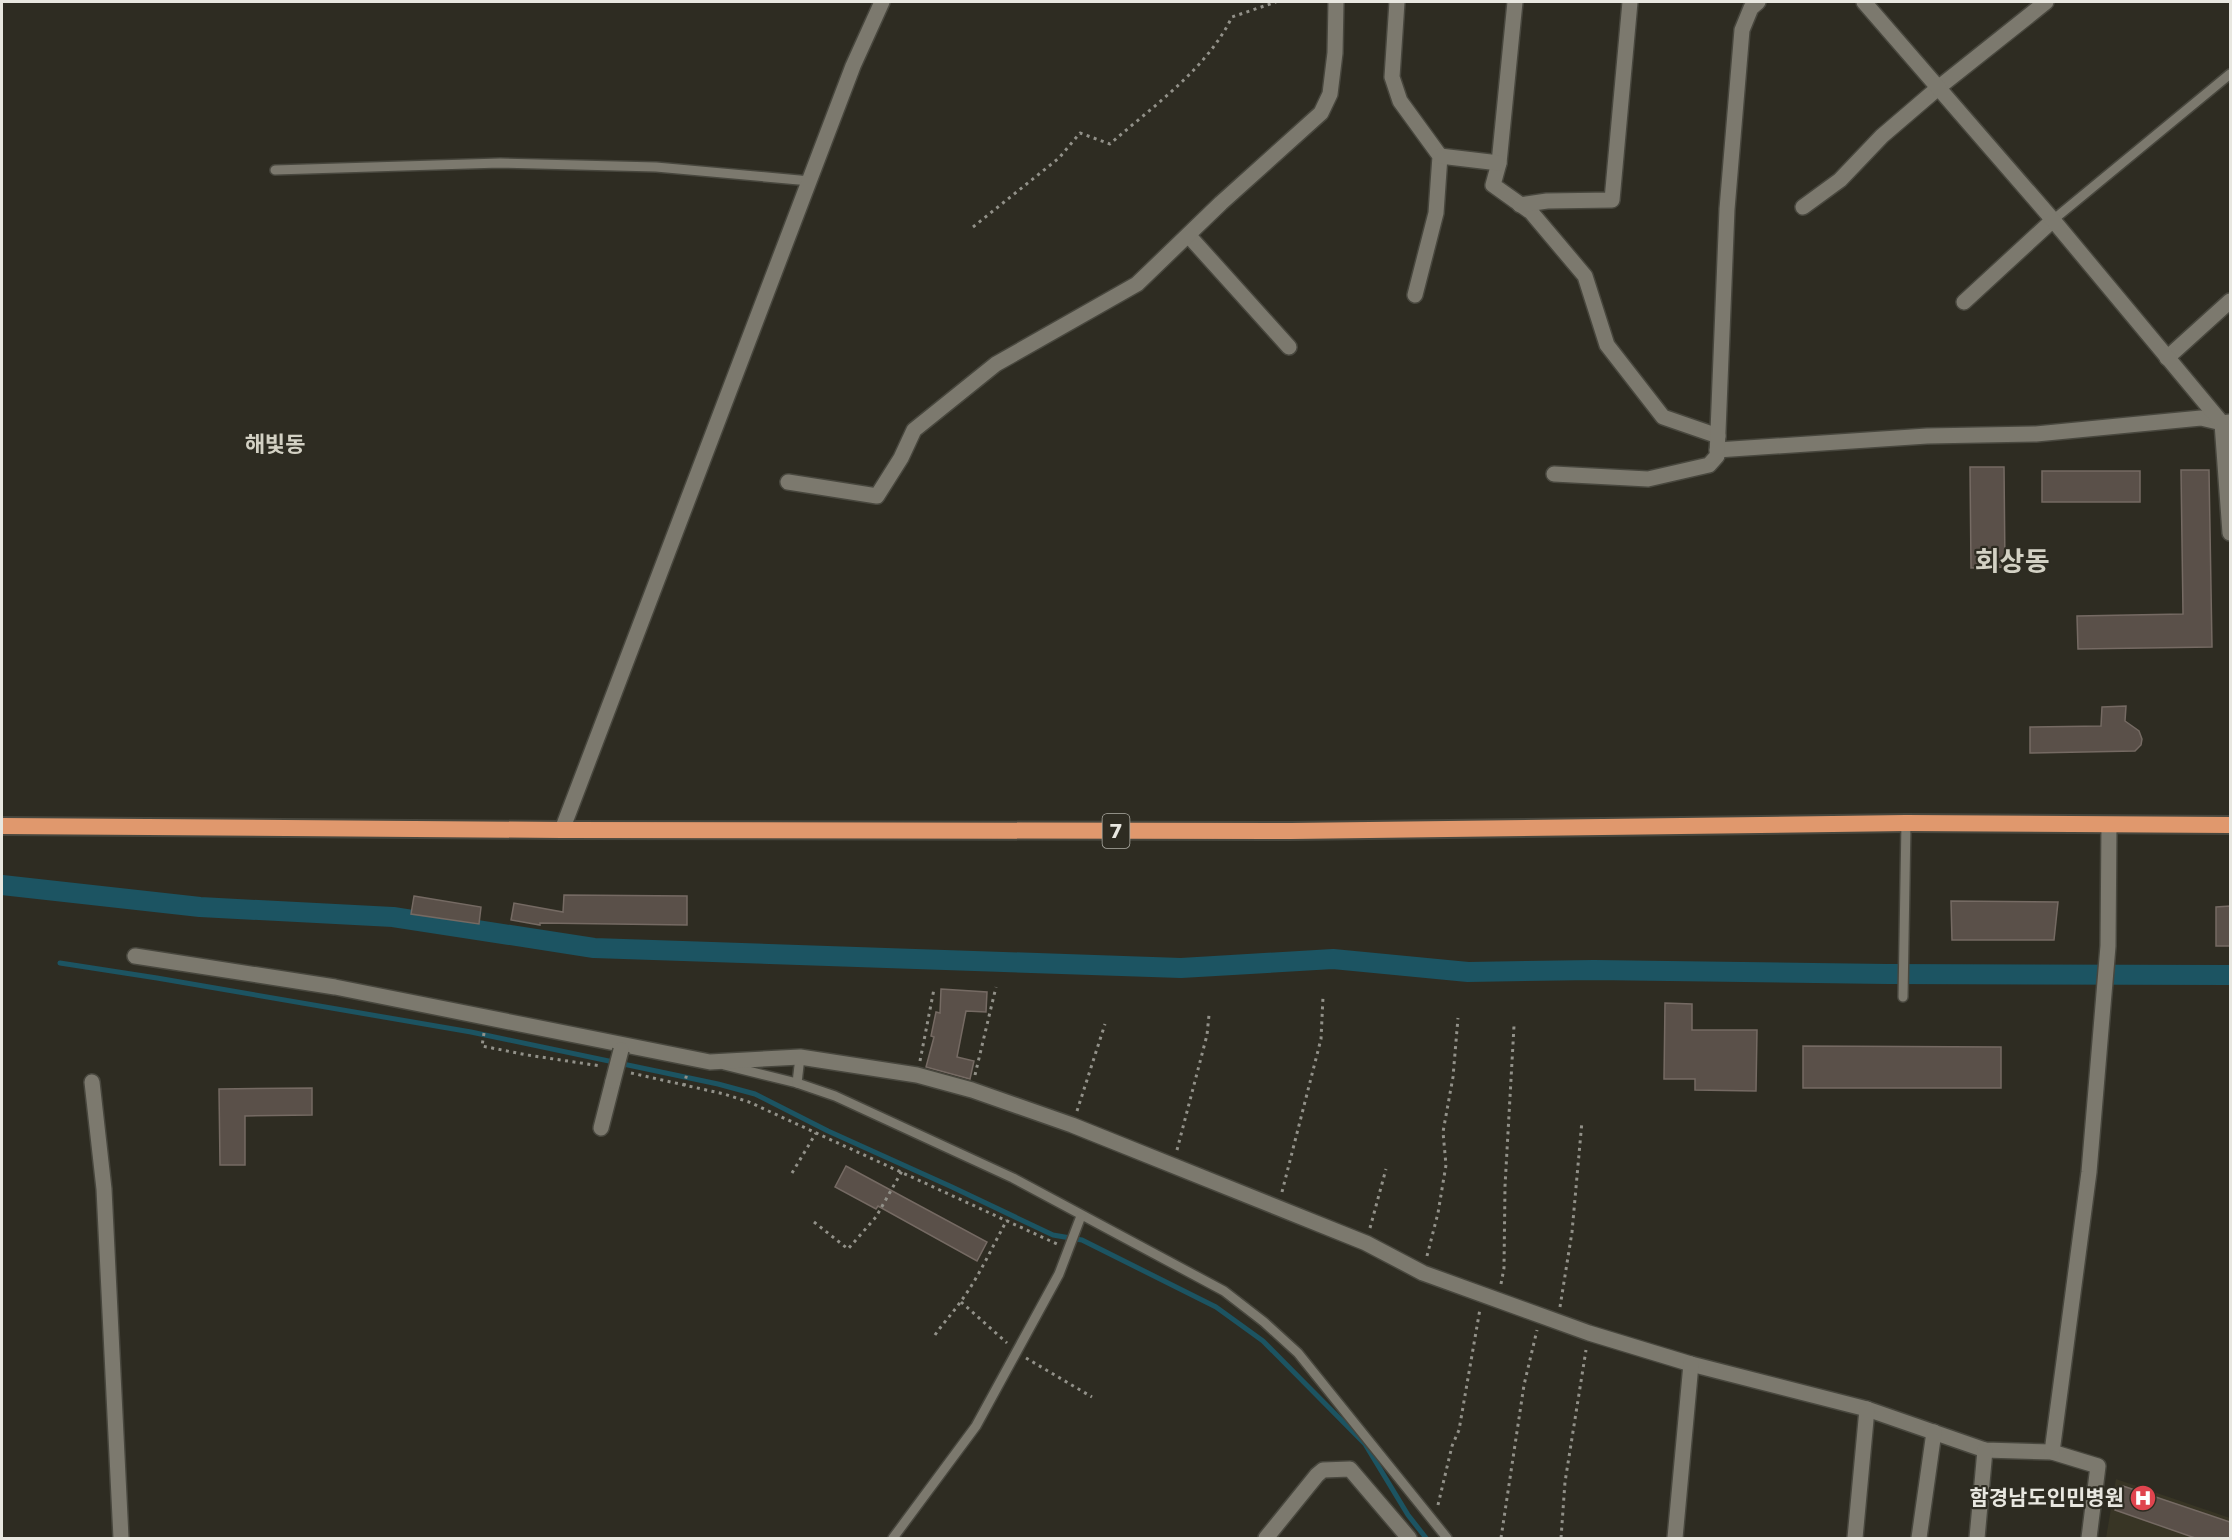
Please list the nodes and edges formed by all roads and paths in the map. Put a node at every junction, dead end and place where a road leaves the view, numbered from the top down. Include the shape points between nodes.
1 (882, 2) edge
2 (1276, 2) edge
3 (1336, 2) edge
4 (1397, 2) edge
5 (1515, 2) edge
6 (1630, 2) edge
7 (1758, 2) edge
8 (1864, 2) edge
9 (2046, 2) edge
10 (2230, 74) edge
11 (1938, 87) junction
12 (1440, 156) junction
13 (1499, 163) junction
14 (275, 170) dead end
15 (810, 181) junction
16 (1520, 205) junction
17 (1803, 207) dead end
18 (2053, 220) junction
19 (973, 227) dead end
20 (1188, 236) junction
21 (1415, 295) dead end
22 (2230, 301) edge
23 (1964, 302) dead end
24 (1289, 347) dead end
25 (2167, 358) junction
26 (2226, 423) edge
27 (1717, 443) junction
28 (1554, 474) dead end
29 (788, 482) dead end
30 (2230, 532) edge
31 (1906, 824) junction
32 (2109, 825) junction
33 (2230, 825) edge
34 (2, 826) edge
35 (562, 830) junction
36 (135, 956) dead end
37 (996, 987) dead end
38 (934, 989) dead end
39 (1323, 997) dead end
40 (1903, 997) dead end
41 (1209, 1015) dead end
42 (1458, 1018) dead end
43 (1105, 1024) dead end
44 (1514, 1026) dead end
45 (484, 1029) dead end
46 (622, 1046) junction
47 (800, 1057) junction
48 (710, 1062) junction
49 (603, 1066) dead end
50 (688, 1069) dead end
51 (627, 1072) dead end
52 (917, 1075) junction
53 (92, 1082) dead end
54 (797, 1083) junction
55 (684, 1086) junction
56 (972, 1090) junction
57 (1582, 1121) dead end
58 (1072, 1125) junction
59 (601, 1128) dead end
60 (816, 1133) junction
61 (1174, 1165) junction
62 (1386, 1169) dead end
63 (902, 1171) junction
64 (792, 1173) dead end
65 (1278, 1209) junction
66 (1081, 1216) junction
67 (1007, 1220) junction
68 (814, 1222) dead end
69 (1366, 1243) junction
70 (1069, 1249) junction
71 (1423, 1273) junction
72 (1483, 1296) junction
73 (1498, 1301) junction
74 (1540, 1315) junction
75 (1557, 1321) junction
76 (1589, 1333) junction
77 (935, 1335) dead end
78 (1691, 1364) junction
79 (1868, 1409) junction
80 (1934, 1432) junction
81 (1985, 1450) junction
82 (2052, 1452) junction
83 (1430, 1520) junction
84 (121, 1539) edge
85 (893, 1539) edge
86 (1266, 1539) edge
87 (1409, 1539) edge
88 (1446, 1539) edge
89 (1501, 1539) edge
90 (1561, 1539) edge
91 (1675, 1539) edge
92 (1855, 1539) edge
93 (1919, 1539) edge
94 (1977, 1539) edge
95 (2090, 1539) edge

1 - 15 street via 853,66
2 - 19 path via 1232,17 1201,63 1110,144 1080,134 1059,158
3 - 20 street via 1330,94 1321,113
4 - 12 street via 1392,77 1400,101
5 - 13 street
6 - 16 street via 1611,200
7 - 27 street via 1750,8 1742,30 1727,209
8 - 11 street
9 - 11 street
10 - 18 lane
11 - 17 street via 1882,136 1840,180
11 - 18 street
12 - 13 street
12 - 21 street via 1436,213
13 - 16 street via 1493,185
14 - 15 lane via 500,163 656,167
15 - 35 street
16 - 27 street via 1531,212 1585,276 1607,345 1663,417
18 - 23 street
18 - 25 street
20 - 24 street
20 - 29 street via 1137,284 996,364 914,430 877,496
22 - 25 street
25 - 26 street
26 - 27 street via 2201,418 2036,434
26 - 30 street
27 - 28 street via 1717,456 1708,465 1648,479
31 - 32 highway, 7
31 - 35 highway, 7 via 1291,831
31 - 40 lane
32 - 33 highway, 7
32 - 82 street via 2108,946 2089,1172
34 - 35 highway, 7
36 - 46 street via 335,987
37 - 56 path
38 - 52 path
39 - 65 path via 1321,1039
41 - 61 path
42 - 71 path via 1443,1132 1446,1166
43 - 58 path
44 - 73 path via 1504,1269
45 - 49 path via 482,1046
46 - 48 street
46 - 59 street, bridge
47 - 48 street
47 - 52 street
47 - 54 lane
48 - 54 lane
50 - 55 path
51 - 55 path
52 - 56 street
53 - 84 street via 104,1189
54 - 66 lane via 835,1096 1013,1178
55 - 60 path via 748,1102
56 - 58 street
57 - 75 path via 1572,1232
58 - 61 street
60 - 63 path
60 - 64 path
61 - 65 street
62 - 69 path
63 - 67 path
63 - 68 path via 876,1217 848,1249
65 - 69 street
66 - 70 lane
66 - 83 lane via 1224,1291 1280,1335 1326,1386
67 - 70 path
67 - 77 path via 961,1302
69 - 71 street
70 - 85 lane via 972,1432
71 - 72 street
72 - 73 street
72 - 83 path via 1459,1430 1439,1502
73 - 74 street
74 - 75 street
74 - 89 path via 1524,1385
75 - 76 street
76 - 78 street
76 - 90 path via 1565,1482
78 - 79 street
78 - 91 street
79 - 80 street
79 - 92 street
80 - 81 street
80 - 93 street
81 - 82 street
81 - 94 street
82 - 95 street via 2098,1466
83 - 88 lane
86 - 87 street via 1323,1470 1350,1469

